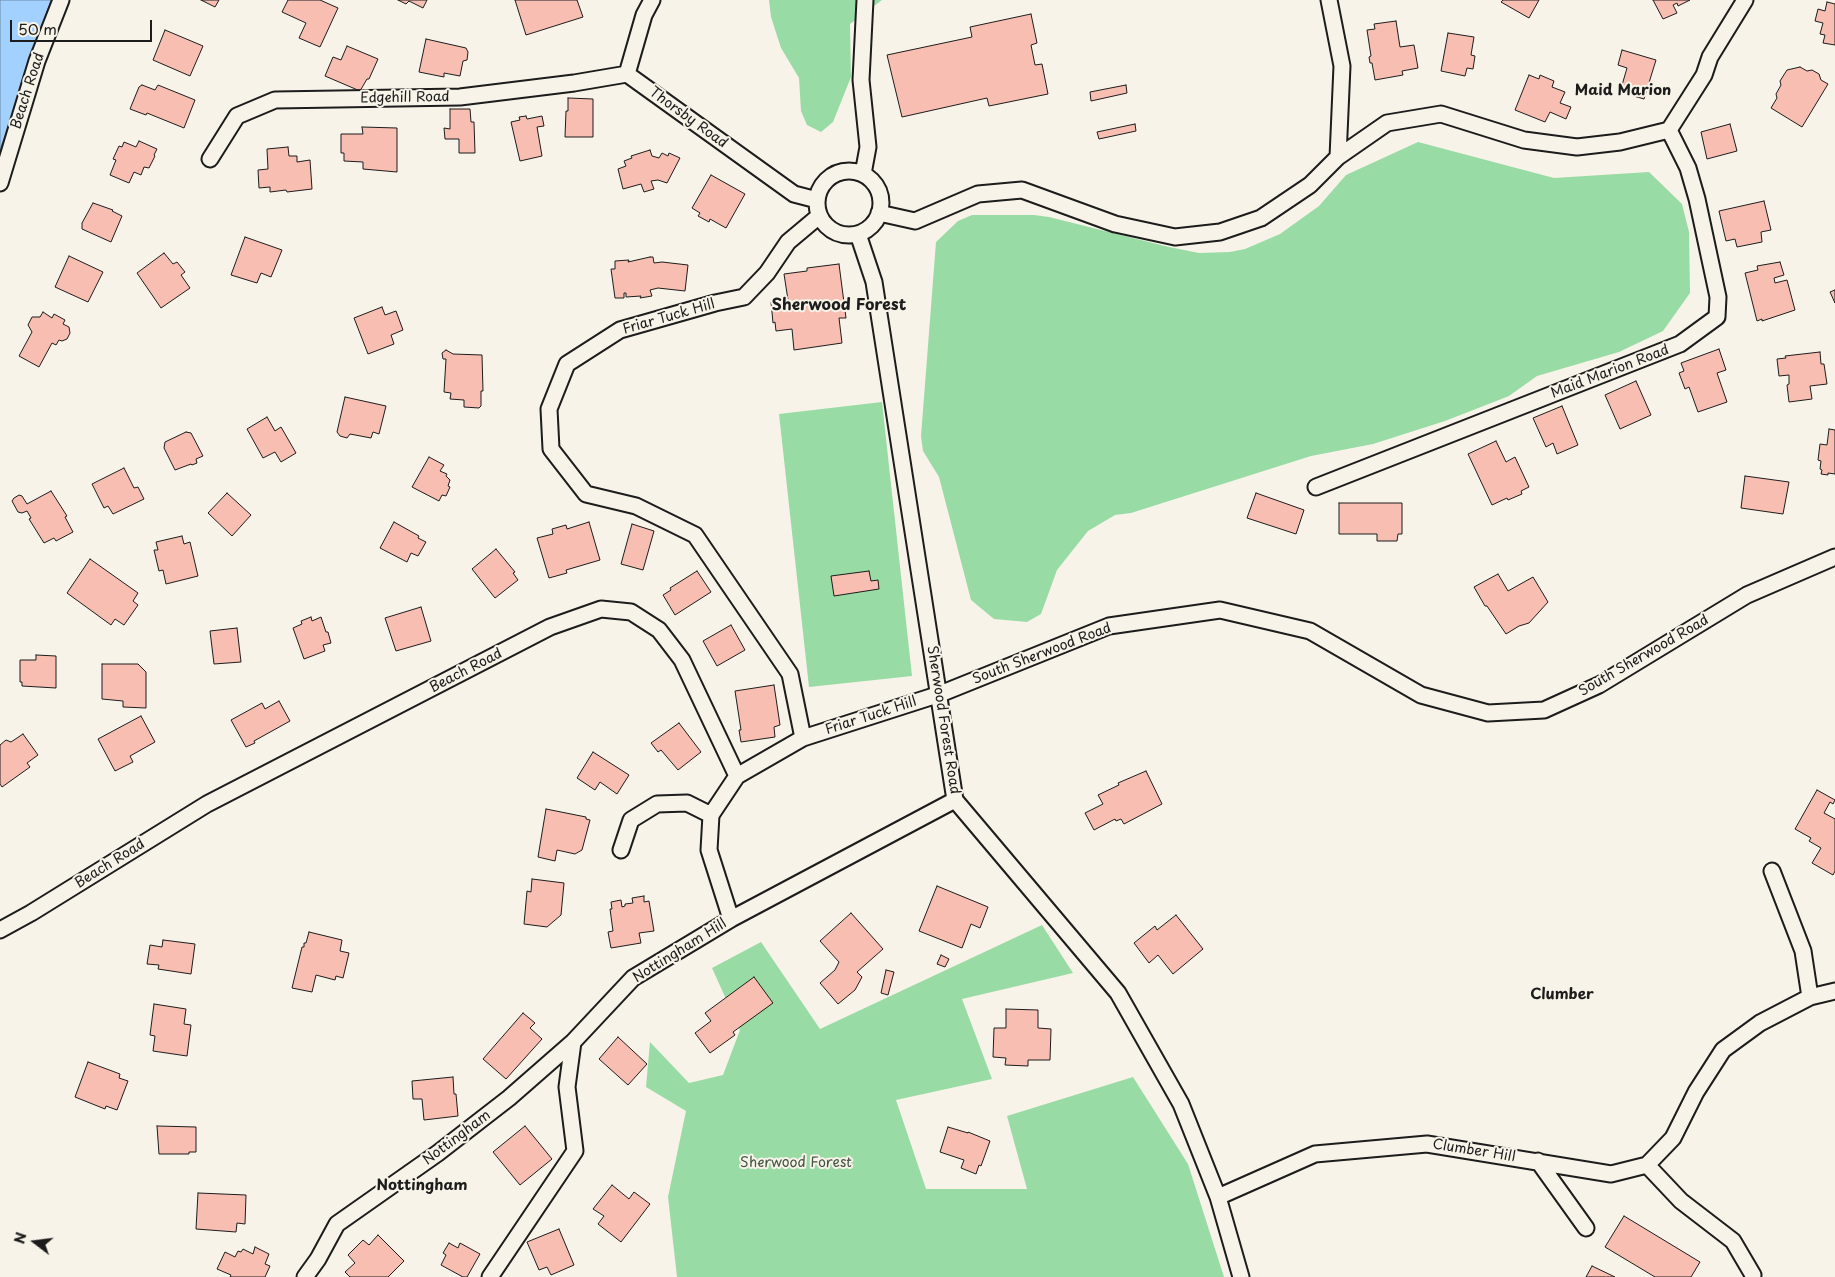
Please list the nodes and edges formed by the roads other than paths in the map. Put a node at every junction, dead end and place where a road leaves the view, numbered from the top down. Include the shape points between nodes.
1 (61, 0) edge
2 (652, 0) edge
3 (865, 0) edge
4 (1330, 0) edge
5 (1745, 0) edge
6 (627, 74) junction
7 (1669, 130) junction
8 (1338, 157) junction
9 (210, 159) dead end
10 (863, 174) junction
11 (0, 184) edge
12 (818, 208) junction
13 (879, 213) junction
14 (858, 234) junction
15 (1316, 487) dead end
16 (1835, 557) edge
17 (940, 694) junction
18 (803, 738) junction
19 (737, 776) junction
20 (955, 800) junction
21 (711, 814) junction
22 (621, 850) dead end
23 (1772, 871) dead end
24 (731, 919) junction
25 (0, 930) edge
26 (1835, 991) edge
27 (1810, 997) junction
28 (573, 1042) junction
29 (1538, 1162) junction
30 (1647, 1165) junction
31 (1218, 1197) junction
32 (1586, 1228) dead end
33 (1753, 1275) dead end
34 (305, 1277) edge
35 (490, 1277) edge
36 (1241, 1277) edge

1 - 11 street, Beach Road via 37,61
2 - 6 street via 644,15
3 - 10 street via 861,80 868,148
4 - 8 street via 1342,66
5 - 7 street
6 - 9 street, Edgehill Road via 460,97 275,100 236,116
6 - 12 street, Thorsby Road
7 - 8 street via 1620,142 1577,147 1524,140 1441,114 1387,123
7 - 15 street, Maid Marion Road via 1688,168 1697,199 1718,297 1717,317 1680,344
8 - 13 street via 1310,185 1261,218 1220,232 1175,237 1115,224 1022,190 978,194 915,221
10 - 12 street via 848,171 833,175 822,186
10 - 13 street via 875,184 881,198
12 - 14 street via 829,228 842,234
12 - 18 street, Friar Tuck Hill via 744,297 620,330 567,364 549,409 551,448 586,494 636,506 695,535 790,674
13 - 14 street via 871,226
14 - 17 street, Sherwood Forest Road via 874,282
16 - 17 street, South Sherwood Road via 1747,595 1599,685 1544,710 1488,713 1421,695 1310,631 1220,610 1109,626
17 - 18 street, Friar Tuck Hill
17 - 20 street, Sherwood Forest Road
18 - 19 street, Friar Tuck Hill
19 - 21 street
19 - 25 street, Beach Road via 682,660 659,630 631,612 601,609 550,627 207,804
20 - 24 street, Nottingham Hill
20 - 31 street, Sherwood Forest Road via 1118,993 1181,1104
21 - 22 street via 687,803 657,804 631,820
21 - 24 street via 708,850
23 - 27 street via 1803,951
24 - 28 street, Nottingham Hill via 633,978
26 - 27 street
27 - 30 street via 1760,1023 1723,1050 1696,1092 1673,1138
28 - 34 street, Nottingham via 509,1098 438,1153 337,1224
28 - 35 street via 567,1087 575,1151
29 - 30 street, Clumber Hill via 1612,1174
29 - 31 street, Clumber Hill via 1427,1144 1314,1154
29 - 32 street
30 - 33 street via 1681,1202 1733,1241
31 - 36 street, Sherwood Forest Road

